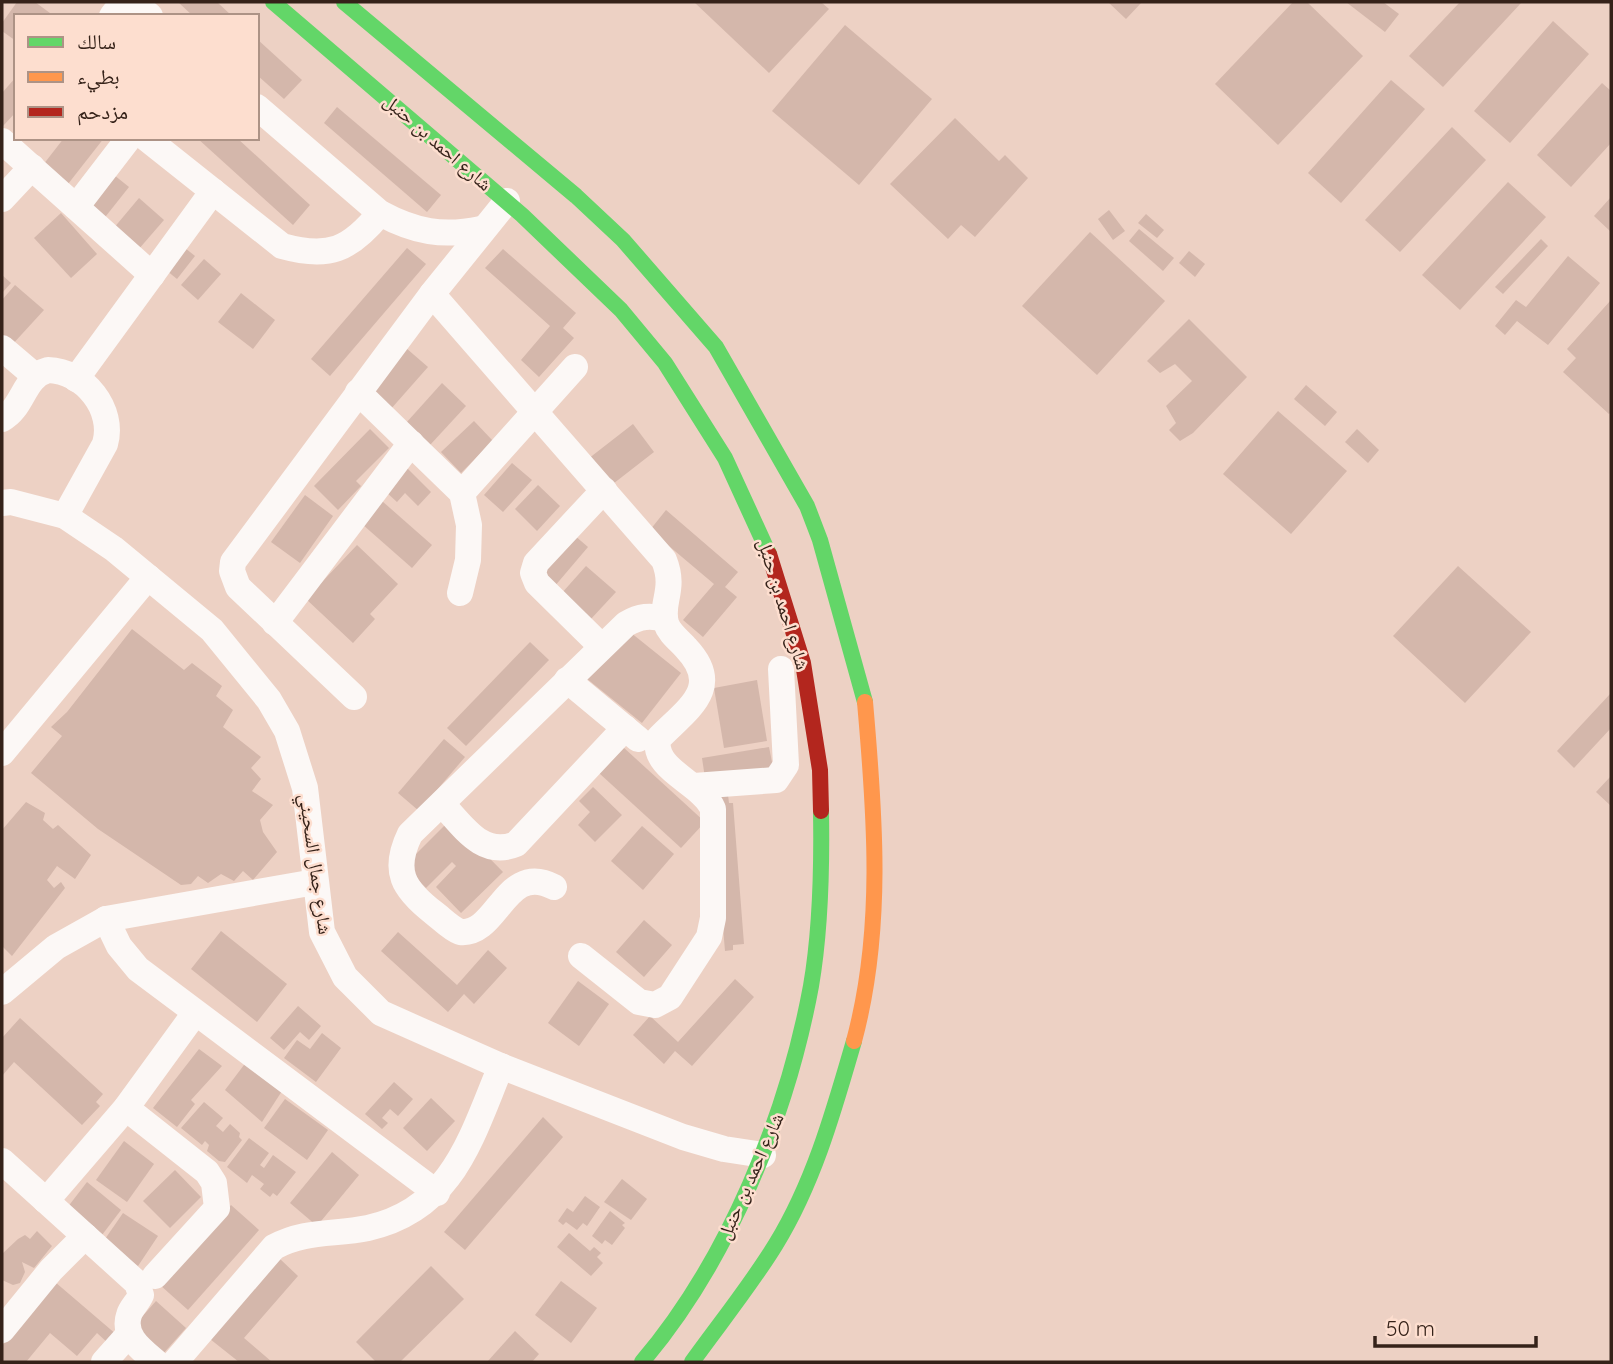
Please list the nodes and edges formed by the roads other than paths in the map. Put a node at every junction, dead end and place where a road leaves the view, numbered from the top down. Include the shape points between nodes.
1 (134, 2) edge
2 (273, 2) edge
3 (344, 2) edge
4 (148, 14) edge
5 (259, 109) edge
6 (127, 140) edge
7 (149, 140) edge
8 (10, 142) edge
9 (32, 167) junction
10 (213, 191) junction
11 (2, 199) edge
12 (507, 201) junction
13 (76, 207) junction
14 (380, 213) junction
15 (481, 229) junction
16 (152, 275) junction
17 (432, 294) junction
18 (2, 348) edge
19 (575, 367) dead end
20 (35, 376) junction
21 (76, 379) junction
22 (358, 392) junction
23 (535, 412) junction
24 (2, 419) edge
25 (411, 443) junction
26 (604, 490) junction
27 (462, 493) junction
28 (2, 503) edge
29 (65, 516) junction
30 (148, 577) junction
31 (460, 593) dead end
32 (665, 620) junction
33 (275, 623) junction
34 (601, 646) junction
35 (781, 669) dead end
36 (567, 680) junction
37 (354, 697) dead end
38 (625, 728) junction
39 (2, 753) edge
40 (662, 760) junction
41 (694, 786) junction
42 (442, 804) junction
43 (315, 882) junction
44 (554, 887) dead end
45 (106, 919) junction
46 (582, 956) dead end
47 (2, 992) edge
48 (195, 1013) junction
49 (501, 1066) junction
50 (126, 1108) junction
51 (700, 1143) junction
52 (763, 1155) junction
53 (2, 1161) edge
54 (437, 1193) junction
55 (46, 1201) junction
56 (734, 1216) junction
57 (85, 1236) junction
58 (155, 1276) dead end
59 (2, 1330) edge
60 (130, 1334) junction
61 (104, 1362) edge
62 (156, 1362) edge
63 (175, 1362) edge
64 (642, 1362) edge
65 (692, 1362) edge

1 - 4 street
2 - 12 street, شارع احمد بن حنبل
3 - 65 street via 576,197 667,287 716,347 807,506 814,542 865,699 876,825 873,929 856,1032 830,1125 806,1184 776,1244
5 - 14 street
6 - 13 street
7 - 10 street
8 - 9 street
9 - 11 street
9 - 13 street
10 - 14 street via 282,246 309,253 337,250 362,236
10 - 16 street
12 - 15 street
12 - 52 street, شارع احمد بن حنبل via 591,277 663,361 724,454 777,556 817,732 824,803 824,875 817,960 806,1016 793,1070
13 - 16 street
14 - 15 street via 429,233
15 - 17 street
16 - 21 street
17 - 22 street
17 - 23 street
18 - 20 street
19 - 23 street
20 - 21 street via 56,370
20 - 24 street via 14,410
21 - 29 street via 104,408 108,432
22 - 25 street
22 - 33 street via 233,562 238,587
23 - 26 street
23 - 27 street
25 - 27 street
25 - 33 street
26 - 32 street via 664,560 671,588
26 - 34 street via 536,563 533,573 537,583
27 - 31 street via 469,525 468,560
28 - 29 street, شارع جمال السحيني
29 - 30 street, شارع جمال السحيني
30 - 39 street
30 - 43 street, شارع جمال السحيني via 212,630 269,700 287,731 305,788
32 - 34 street via 638,617
32 - 40 street via 700,665 704,685 701,696 658,739
33 - 37 street
34 - 36 street
35 - 41 street via 785,771 776,780
36 - 38 street
36 - 42 street
38 - 40 street
38 - 42 street via 516,844 496,849 478,841
40 - 41 street
41 - 46 street via 710,802 714,816 713,918 699,954 670,997 646,1005
42 - 44 street via 410,834 401,865 411,896 455,930 475,930 525,883
43 - 45 street
43 - 49 street, شارع جمال السحيني via 322,932 345,977 381,1013
45 - 47 street via 56,947
45 - 48 street via 119,946 138,969
48 - 50 street
48 - 54 street
49 - 51 street, شارع جمال السحيني
49 - 54 street via 460,1163
50 - 55 street
50 - 58 street via 207,1172 218,1196 217,1208
51 - 52 street
51 - 56 street via 731,1172 737,1194
52 - 56 street, شارع احمد بن حنبل
53 - 55 street
54 - 63 street via 391,1222 294,1236 274,1247
55 - 57 street
56 - 64 street, شارع احمد بن حنبل via 697,1288
57 - 59 street
57 - 60 street via 139,1287 139,1299 129,1312
60 - 61 street
60 - 62 street

